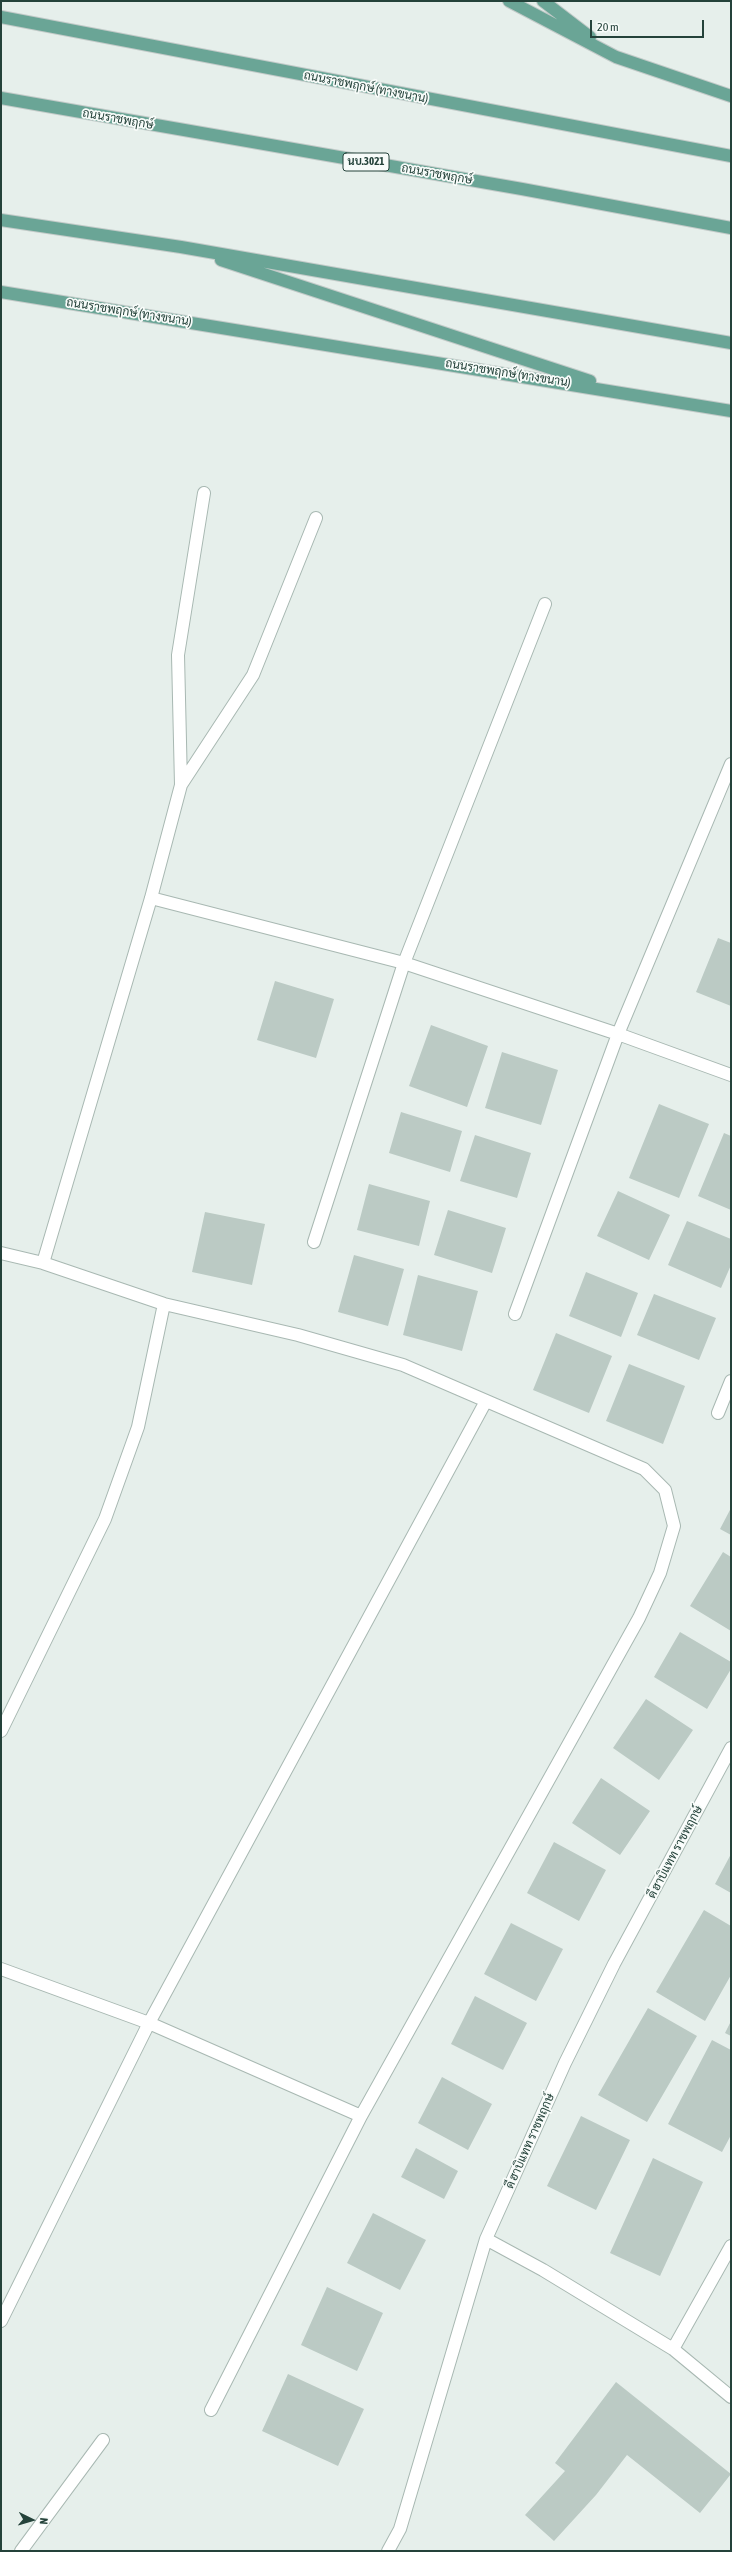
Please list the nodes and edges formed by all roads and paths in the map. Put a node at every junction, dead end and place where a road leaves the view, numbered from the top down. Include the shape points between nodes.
1 (509, 1) edge
2 (547, 3) edge
3 (1, 17) edge
4 (616, 57) junction
5 (731, 96) edge
6 (1, 98) edge
7 (731, 156) edge
8 (1, 220) edge
9 (731, 228) edge
10 (180, 247) junction
11 (1, 292) edge
12 (731, 343) edge
13 (627, 393) junction
14 (731, 411) edge
15 (204, 493) dead end
16 (316, 518) dead end
17 (545, 604) dead end
18 (731, 764) edge
19 (181, 785) junction
20 (151, 898) junction
21 (404, 963) junction
22 (618, 1034) junction
23 (731, 1075) edge
24 (314, 1242) dead end
25 (1, 1254) edge
26 (43, 1263) junction
27 (164, 1304) junction
28 (515, 1314) dead end
29 (731, 1381) edge
30 (486, 1401) junction
31 (718, 1413) dead end
32 (1, 1731) edge
33 (731, 1748) edge
34 (1, 1969) edge
35 (149, 2023) junction
36 (361, 2116) junction
37 (486, 2239) junction
38 (731, 2246) edge
39 (1, 2321) edge
40 (673, 2349) junction
41 (731, 2397) edge
42 (211, 2410) dead end
43 (103, 2440) dead end
44 (21, 2551) edge
45 (388, 2551) edge

1 - 4 main road
2 - 4 main road
3 - 7 main road, ถนนราชพฤกษ์ (ทางขนาน)
4 - 5 main road
6 - 9 main road, ถนนราชพฤกษ์ / นบ.3021
8 - 10 main road
10 - 12 main road
10 - 13 main road
11 - 13 main road, ถนนราชพฤกษ์ (ทางขนาน)
13 - 14 main road, ถนนราชพฤกษ์ (ทางขนาน)
15 - 19 street via 178,656
16 - 19 street via 253,675
17 - 21 street
18 - 22 street
19 - 20 street
20 - 21 street
20 - 26 street
21 - 22 street
21 - 24 street
22 - 23 street
22 - 28 street
25 - 26 street
26 - 27 street
27 - 30 street via 298,1335 403,1365
27 - 32 street via 138,1427 105,1518
29 - 31 street
30 - 35 street
30 - 36 street via 644,1469 665,1490 674,1526 660,1573 639,1618
33 - 37 street, ดี ฮาบิแทท ราชพฤกษ์ via 614,1964 565,2063
34 - 35 street
35 - 36 street
35 - 39 street
36 - 42 street
37 - 40 street via 543,2270
37 - 45 street, ดี ฮาบิแทท ราชพฤกษ์ via 400,2529
38 - 40 street
40 - 41 street
43 - 44 street

